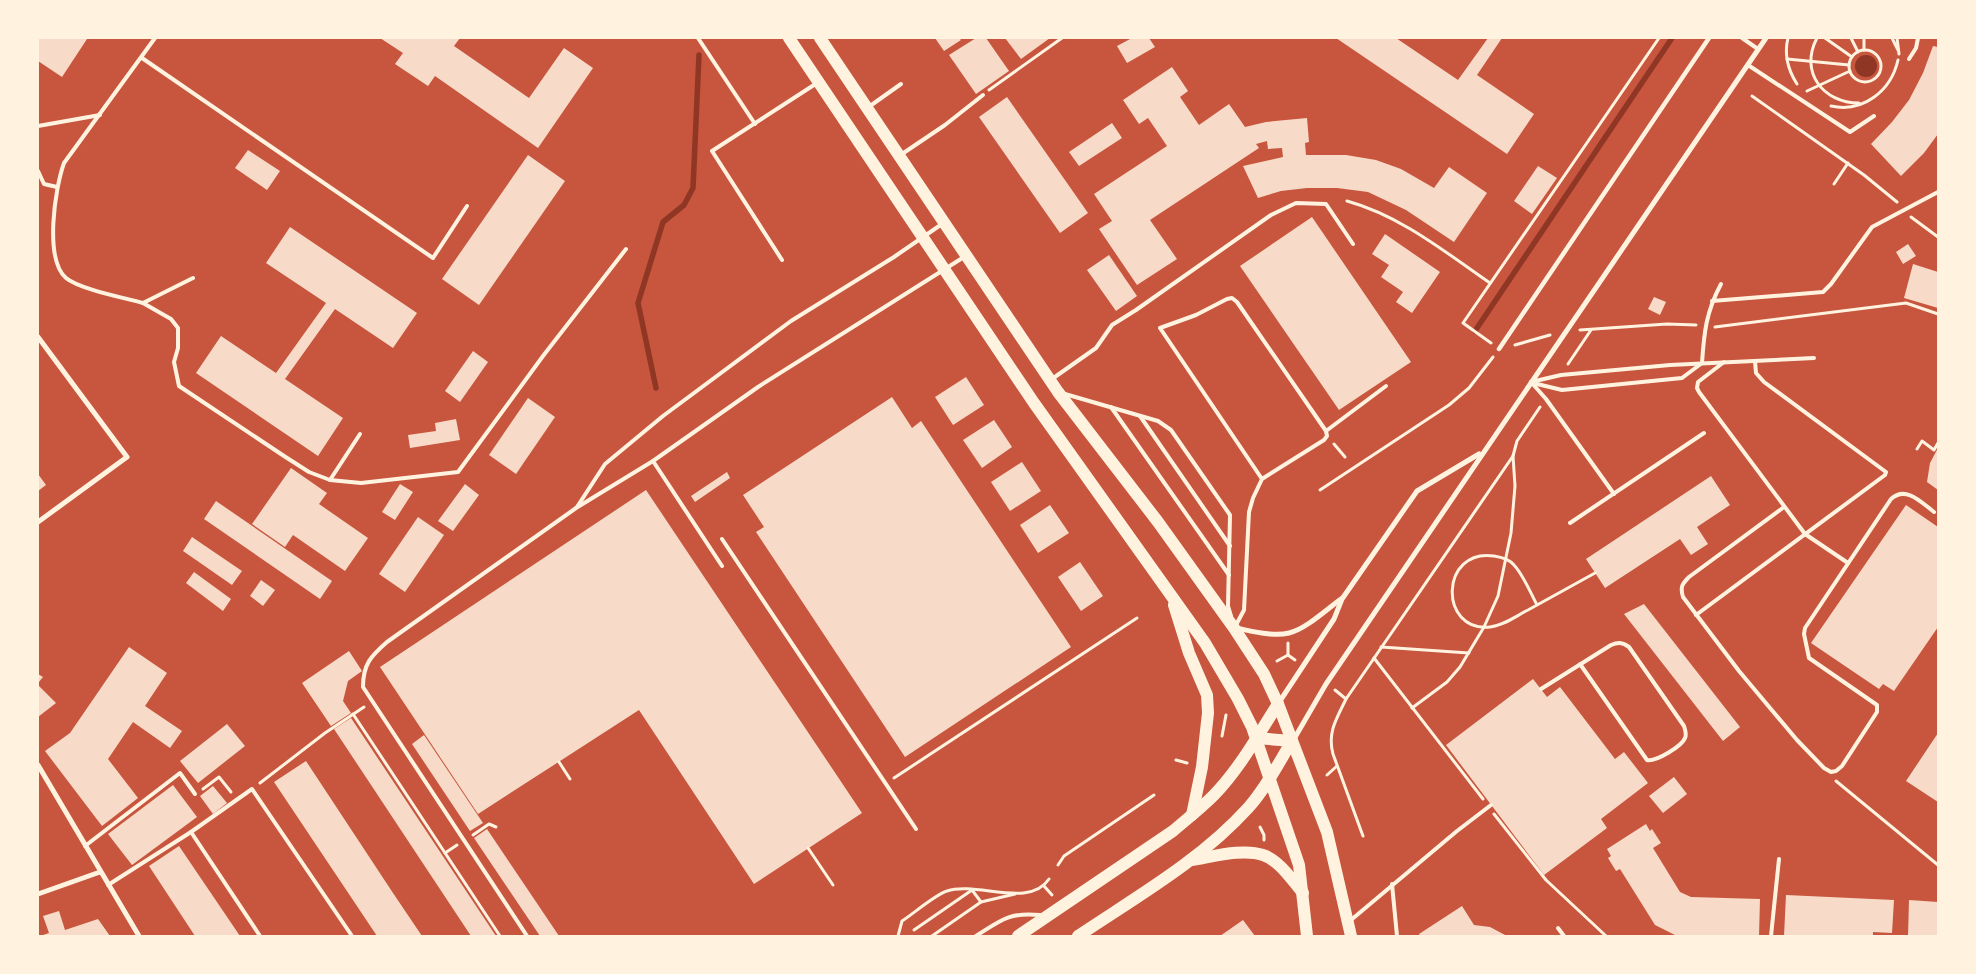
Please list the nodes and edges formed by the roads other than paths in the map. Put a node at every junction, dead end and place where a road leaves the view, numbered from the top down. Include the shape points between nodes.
1 (155, 38) edge
2 (698, 38) edge
3 (790, 38) edge
4 (820, 38) edge
5 (1709, 38) edge
6 (1742, 38) edge
7 (1766, 38) edge
8 (1918, 38) edge
9 (1758, 49) junction
10 (142, 58) junction
11 (1910, 59) dead end
12 (1748, 64) junction
13 (819, 81) junction
14 (900, 84) dead end
15 (983, 95) road end
16 (867, 108) junction
17 (100, 114) junction
18 (1874, 116) dead end
19 (755, 124) junction
20 (38, 126) edge
21 (899, 156) junction
22 (38, 172) edge
23 (57, 187) junction
24 (1938, 192) edge
25 (467, 206) dead end
26 (943, 222) junction
27 (924, 236) junction
28 (1353, 244) dead end
29 (626, 249) dead end
30 (966, 256) junction
31 (782, 260) dead end
32 (944, 268) junction
33 (193, 278) dead end
34 (1720, 284) dead end
35 (1712, 302) junction
36 (143, 303) junction
37 (38, 337) edge
38 (1499, 349) road end
39 (1814, 358) dead end
40 (1755, 361) junction
41 (1724, 362) junction
42 (1702, 363) junction
43 (1050, 380) junction
44 (1531, 382) junction
45 (1386, 386) dead end
46 (1058, 392) junction
47 (1112, 407) junction
48 (1140, 416) junction
49 (1326, 431) junction
50 (1704, 433) dead end
51 (360, 434) dead end
52 (1481, 453) junction
53 (653, 461) junction
54 (1262, 479) junction
55 (330, 480) junction
56 (1614, 494) junction
57 (1784, 506) junction
58 (576, 508) junction
59 (1934, 512) dead end
60 (38, 522) edge
61 (1570, 523) dead end
62 (1804, 534) junction
63 (722, 539) dead end
64 (1230, 546) junction
65 (1848, 563) junction
66 (722, 566) dead end
67 (1230, 575) junction
68 (1170, 594) junction
69 (1342, 599) junction
70 (1696, 615) junction
71 (1234, 628) junction
72 (1580, 664) junction
73 (1541, 689) dead end
74 (1278, 704) junction
75 (1256, 738) junction
76 (1292, 741) junction
77 (38, 765) edge
78 (1269, 779) junction
79 (195, 794) road end
80 (1490, 806) road end
81 (1192, 815) junction
82 (916, 829) dead end
83 (191, 832) junction
84 (85, 846) junction
85 (1779, 859) dead end
86 (1192, 860) junction
87 (100, 872) junction
88 (1392, 884) junction
89 (108, 885) junction
90 (1303, 893) junction
91 (38, 894) edge
92 (1048, 916) junction
93 (1349, 921) junction
94 (1558, 928) dead end
95 (140, 936) edge
96 (260, 936) edge
97 (352, 936) edge
98 (527, 936) edge
99 (976, 936) edge
100 (1018, 936) edge
101 (1078, 936) edge
102 (1307, 936) edge
103 (1351, 936) edge
104 (1397, 936) edge
105 (1564, 936) edge
106 (1771, 936) edge

1 - 10 lane
2 - 19 lane
3 - 13 main road
4 - 16 main road
5 - 38 street
6 - 9 lane
7 - 9 street
8 - 11 lane
9 - 12 street
10 - 17 lane
10 - 25 lane via 434,258
12 - 18 lane via 1850,132
12 - 44 street
13 - 19 lane
13 - 27 main road
14 - 16 lane
15 - 21 lane
16 - 21 main road
17 - 20 lane
17 - 23 lane via 64,163
19 - 31 lane via 712,151
21 - 26 main road
22 - 23 lane via 44,184
23 - 36 lane via 55,245 58,268 67,279 81,285
24 - 35 lane via 1872,226 1823,292
26 - 27 lane
26 - 30 main road
27 - 32 main road
27 - 58 lane via 791,321 663,416 605,464
28 - 43 lane via 1326,204 1296,203 1271,216 1112,325 1096,348
29 - 55 lane via 458,472 360,483
30 - 32 lane
30 - 43 main road
32 - 53 lane via 758,387
32 - 68 main road via 1034,403
33 - 36 lane
34 - 35 lane
35 - 42 lane via 1705,326
36 - 55 lane via 171,318 178,328 174,362 179,386 309,472
37 - 60 street via 127,456
39 - 40 lane
40 - 41 lane
40 - 62 lane via 1756,373 1764,382 1886,472
41 - 42 lane
41 - 57 lane via 1698,382 1697,388
42 - 44 lane via 1561,375
42 - 44 lane via 1682,378 1562,390
43 - 46 main road
44 - 52 street
44 - 56 lane
45 - 49 lane
46 - 47 lane
46 - 71 main road
47 - 48 lane
47 - 67 lane
48 - 64 lane
48 - 64 lane via 1158,421 1171,430 1228,510
49 - 54 lane via 1324,440
49 - 54 lane via 1232,298 1160,328
50 - 56 lane
51 - 55 lane
52 - 69 street via 1417,491
52 - 76 street via 1326,684
53 - 58 lane
53 - 66 lane
54 - 71 lane via 1249,512 1244,610
56 - 61 lane
57 - 62 lane
57 - 70 lane via 1682,583 1682,597
58 - 98 lane via 376,652 363,674 363,687
59 - 65 lane via 1912,496 1897,493
62 - 65 lane
62 - 70 lane
63 - 82 lane
64 - 67 lane
65 - 70 lane via 1805,628 1807,654 1814,662 1877,705 1877,712 1836,771 1824,768 1797,740
67 - 71 lane via 1228,606
68 - 75 main road via 1205,642
68 - 81 main road via 1207,695 1202,767
69 - 71 street via 1288,634
69 - 74 street via 1334,619
71 - 74 main road via 1264,674
72 - 72 lane via 1647,760 1656,760 1682,743 1684,726 1625,644 1611,645
72 - 73 lane
74 - 75 main road
74 - 76 main road
75 - 76 main road
75 - 78 main road
75 - 81 main road via 1214,796
76 - 78 main road
76 - 93 main road via 1327,832
77 - 84 street
78 - 86 main road via 1248,808
78 - 90 main road via 1299,865
79 - 84 lane via 180,773
80 - 88 lane
81 - 92 main road
83 - 89 lane
83 - 96 lane
83 - 97 lane via 252,789
84 - 87 street
85 - 106 lane
86 - 90 main road via 1238,853 1262,854 1274,861
86 - 101 main road
87 - 89 street
87 - 91 street
88 - 93 lane
88 - 104 lane
89 - 95 street
90 - 102 main road
92 - 99 lane via 1026,914 1004,918
92 - 100 main road
93 - 103 main road
94 - 105 lane

